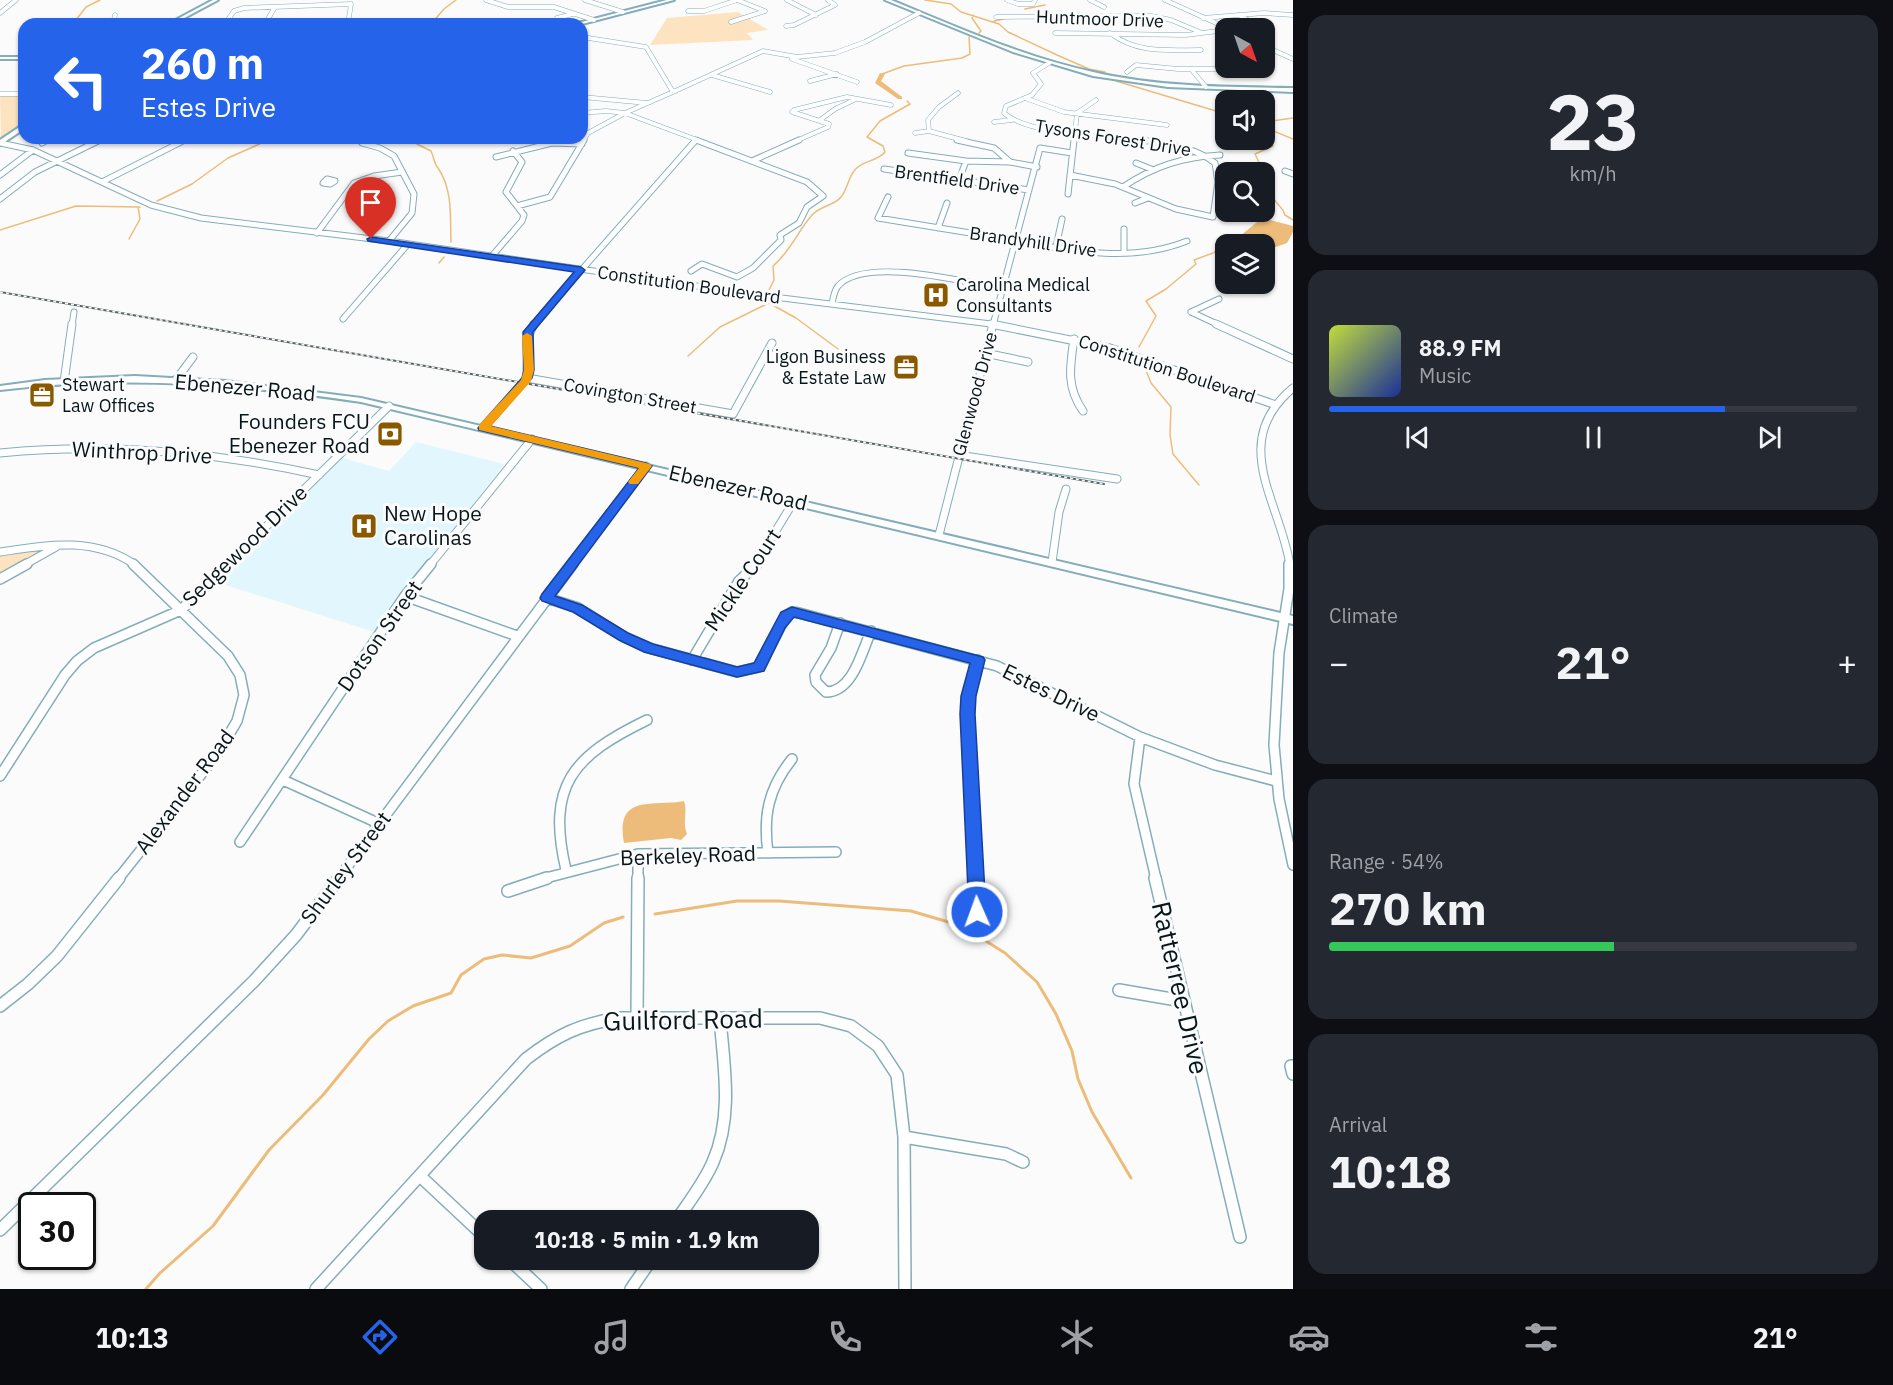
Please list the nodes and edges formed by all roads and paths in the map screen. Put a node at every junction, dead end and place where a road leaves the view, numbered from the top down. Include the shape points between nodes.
1 (16, 0) edge
2 (216, 0) edge
3 (486, 0) edge
4 (585, 0) edge
5 (672, 0) edge
6 (737, 0) edge
7 (787, 0) edge
8 (828, 0) edge
9 (887, 0) edge
10 (1007, 0) edge
11 (1035, 0) edge
12 (1090, 0) edge
13 (1165, 0) edge
14 (526, 5) junction
15 (275, 7) junction
16 (1104, 7) dead end
17 (2, 10) edge
18 (524, 11) dead end
19 (688, 11) dead end
20 (623, 12) junction
21 (919, 13) junction
22 (574, 14) junction
23 (115, 15) dead end
24 (816, 15) junction
25 (1239, 15) junction
26 (1293, 15) edge
27 (996, 17) dead end
28 (114, 18) edge
29 (182, 18) edge
30 (229, 18) edge
31 (269, 18) edge
32 (349, 18) edge
33 (557, 18) dead end
34 (587, 18) edge
35 (588, 18) edge
36 (1203, 18) junction
37 (1244, 18) edge
38 (594, 20) junction
39 (588, 21) edge
40 (731, 22) dead end
41 (1215, 24) edge
42 (786, 26) dead end
43 (1215, 31) edge
44 (1056, 33) dead end
45 (1110, 33) junction
46 (1202, 33) junction
47 (588, 38) edge
48 (1201, 50) dead end
49 (1275, 51) edge
50 (786, 56) junction
51 (0, 58) edge
52 (18, 58) edge
53 (1293, 59) edge
54 (1049, 63) junction
55 (1191, 69) junction
56 (1215, 69) edge
57 (1126, 72) dead end
58 (837, 74) junction
59 (712, 75) junction
60 (810, 81) dead end
61 (857, 82) dead end
62 (1205, 86) junction
63 (1029, 88) dead end
64 (1293, 88) edge
65 (1039, 90) junction
66 (673, 92) junction
67 (770, 92) dead end
68 (958, 93) dead end
69 (0, 94) edge
70 (18, 94) edge
71 (588, 97) edge
72 (607, 98) junction
73 (1025, 98) junction
74 (858, 99) junction
75 (1096, 100) dead end
76 (647, 104) junction
77 (815, 104) junction
78 (891, 105) dead end
79 (835, 109) junction
80 (604, 111) junction
81 (588, 112) edge
82 (625, 113) junction
83 (1077, 113) junction
84 (820, 120) junction
85 (1012, 120) junction
86 (994, 122) dead end
87 (1167, 125) dead end
88 (18, 130) edge
89 (929, 131) junction
90 (1074, 132) junction
91 (915, 133) dead end
92 (958, 133) dead end
93 (588, 136) edge
94 (956, 140) junction
95 (696, 141) junction
96 (0, 143) edge
97 (91, 144) edge
98 (177, 144) edge
99 (366, 144) edge
100 (547, 144) edge
101 (582, 144) edge
102 (33, 150) junction
103 (513, 151) junction
104 (908, 153) dead end
105 (1072, 153) junction
106 (1220, 155) dead end
107 (1208, 156) junction
108 (496, 157) dead end
109 (58, 160) junction
110 (752, 161) junction
111 (966, 161) junction
112 (1010, 162) junction
113 (1136, 163) dead end
114 (1037, 167) junction
115 (884, 169) dead end
116 (1151, 169) junction
117 (1285, 171) dead end
118 (402, 172) junction
119 (1293, 174) edge
120 (0, 175) edge
121 (1070, 175) junction
122 (959, 180) junction
123 (102, 182) junction
124 (335, 182) dead end
125 (354, 183) junction
126 (1123, 187) junction
127 (1029, 190) junction
128 (1068, 194) dead end
129 (888, 197) dead end
130 (1148, 198) junction
131 (0, 199) edge
132 (947, 203) dead end
133 (1135, 203) dead end
134 (517, 206) junction
135 (1062, 219) dead end
136 (938, 228) junction
137 (1124, 229) dead end
138 (317, 233) junction
139 (1016, 240) junction
140 (389, 241) junction
141 (1187, 241) dead end
142 (408, 244) junction
143 (1056, 247) junction
144 (1124, 252) junction
145 (492, 256) junction
146 (581, 270) junction
147 (691, 271) dead end
148 (1002, 289) junction
149 (1219, 299) dead end
150 (832, 304) junction
151 (74, 312) dead end
152 (343, 319) dead end
153 (994, 324) junction
154 (1074, 339) junction
155 (772, 343) dead end
156 (985, 353) junction
157 (193, 357) dead end
158 (1293, 359) edge
159 (1028, 362) dead end
160 (527, 378) junction
161 (64, 381) junction
162 (175, 381) junction
163 (1293, 387) edge
164 (0, 388) edge
165 (1275, 405) junction
166 (389, 406) junction
167 (1083, 411) dead end
168 (733, 414) joint
169 (483, 428) junction
170 (532, 439) junction
171 (0, 453) edge
172 (958, 454) junction
173 (646, 466) junction
174 (319, 475) junction
175 (1117, 479) dead end
176 (1066, 489) dead end
177 (794, 501) junction
178 (939, 536) junction
179 (59, 545) junction
180 (0, 552) edge
181 (1052, 562) junction
182 (0, 579) edge
183 (405, 596) junction
184 (547, 598) junction
185 (181, 610) junction
186 (1289, 619) edge
187 (840, 623) junction
188 (871, 631) junction
189 (517, 636) junction
190 (692, 660) junction
191 (978, 660) junction
192 (646, 720) dead end
193 (1140, 736) junction
194 (792, 759) dead end
195 (0, 776) edge
196 (283, 780) junction
197 (1276, 781) junction
198 (380, 824) junction
199 (240, 842) dead end
200 (836, 852) dead end
201 (768, 853) junction
202 (638, 855) junction
203 (1293, 865) edge
204 (566, 870) junction
205 (508, 891) dead end
206 (977, 912) dead end
207 (1119, 990) dead end
208 (1183, 1001) junction
209 (0, 1006) edge
210 (637, 1018) junction
211 (720, 1019) junction
212 (1293, 1066) edge
213 (1293, 1074) edge
214 (904, 1137) junction
215 (1023, 1162) dead end
216 (420, 1176) junction
217 (683, 1210) edge
218 (474, 1227) edge
219 (0, 1230) edge
220 (1240, 1237) dead end
221 (521, 1270) edge
222 (644, 1270) edge
223 (316, 1289) edge
224 (541, 1289) edge
225 (632, 1289) edge
226 (905, 1289) edge

1 - 17 street
2 - 29 main road
3 - 14 street via 496,5
4 - 20 street
5 - 20 main road
6 - 19 street via 704,11
6 - 40 street via 765,11
7 - 24 street
8 - 24 street via 834,5
9 - 21 main road
10 - 11 street via 1023,4 1033,4
12 - 16 street
13 - 36 street
14 - 18 street
14 - 22 street via 550,6
15 - 30 street via 234,11
15 - 31 street
15 - 32 street via 351,4
20 - 38 main road
21 - 50 street via 842,51
21 - 54 main road
22 - 33 street
22 - 34 street
23 - 28 street
24 - 42 street
25 - 26 street
25 - 36 street
25 - 37 street
27 - 46 street, Huntmoor Drive via 1151,16
35 - 38 street
36 - 41 street
38 - 39 main road
43 - 46 street
44 - 45 street
45 - 46 street
45 - 48 street via 1133,46
47 - 66 street via 647,48
49 - 53 street
50 - 58 street
50 - 59 street via 763,51
51 - 52 main road
54 - 62 main road via 1127,80
54 - 65 street, Tysons Forest Drive via 1033,73 1041,84
55 - 56 street
55 - 57 street via 1136,65
55 - 62 street
58 - 60 street
58 - 61 street
59 - 66 street
59 - 67 street
62 - 64 main road
63 - 65 street
65 - 73 street, Tysons Forest Drive
66 - 76 street
68 - 89 street via 928,120
69 - 70 street
71 - 72 street
72 - 76 street
72 - 80 street
73 - 83 street
73 - 85 street, Tysons Forest Drive via 1004,109
74 - 77 street via 847,97
74 - 78 street
74 - 79 street
75 - 83 street
76 - 82 street
77 - 79 street
77 - 84 street via 792,112
79 - 84 street
80 - 81 street
80 - 82 street
82 - 93 street via 593,129
82 - 95 street
83 - 87 street
83 - 90 street
84 - 110 street via 828,127
85 - 86 street
85 - 90 street, Tysons Forest Drive
88 - 96 main road
89 - 91 street
89 - 94 street
90 - 105 street
90 - 107 street, Tysons Forest Drive via 1174,145
92 - 94 street
94 - 112 street via 993,148
95 - 110 street
95 - 146 street
96 - 102 street, Constitution Boulevard
97 - 109 street
98 - 123 street
99 - 118 street via 394,156
100 - 103 street
101 - 134 street via 550,197
102 - 109 street, Constitution Boulevard
102 - 120 street
103 - 108 street
103 - 134 street via 522,162 506,192
104 - 111 street
105 - 114 street, Glenwood Drive via 1040,148
105 - 121 street
106 - 107 street
107 - 116 street via 1167,162
107 - 130 street, Tysons Forest Drive via 1217,171 1213,217
109 - 123 street, Constitution Boulevard
109 - 131 street
110 - 147 street via 807,182 823,197 807,207 799,223 780,235 781,240 753,268 737,277 702,264
111 - 112 street
111 - 122 street
112 - 114 street
113 - 116 street
114 - 127 street, Glenwood Drive
115 - 122 street, Brentfield Drive
116 - 126 street
117 - 119 street
118 - 125 street
118 - 140 street via 414,194 414,206
121 - 126 street
121 - 128 street
122 - 127 street, Brentfield Drive
123 - 138 street, Constitution Boulevard via 151,205 187,215
124 - 125 street
125 - 138 street
126 - 130 street
127 - 139 street, Glenwood Drive
129 - 136 street, Brandyhill Drive via 878,218
130 - 133 street
132 - 136 street
134 - 145 street via 524,215 522,221
135 - 143 street
136 - 139 street, Brandyhill Drive
137 - 144 street
138 - 140 street, Constitution Boulevard
139 - 143 street, Brandyhill Drive
139 - 148 street, Glenwood Drive
140 - 142 street, Constitution Boulevard
141 - 144 street, Brandyhill Drive via 1166,250
142 - 145 street, Constitution Boulevard
142 - 152 street
143 - 144 street, Brandyhill Drive
145 - 146 street, Constitution Boulevard
146 - 150 street, Constitution Boulevard
146 - 160 street via 528,332
148 - 150 street via 906,272 877,271 844,280 837,287
148 - 153 street, Glenwood Drive
149 - 158 street via 1191,312
150 - 153 street, Constitution Boulevard
151 - 161 street
153 - 154 street, Constitution Boulevard
153 - 156 street, Glenwood Drive
154 - 165 street, Constitution Boulevard via 1132,354
154 - 167 street via 1069,384
155 - 168 street
156 - 159 street
156 - 172 street, Glenwood Drive
157 - 162 street
160 - 168 street, Covington Street
160 - 169 street
161 - 162 main road, Ebenezer Road
161 - 164 main road, Ebenezer Road
162 - 166 main road, Ebenezer Road via 301,391
163 - 165 street
165 - 186 street via 1263,428 1260,451 1263,475 1290,566
166 - 169 main road, Ebenezer Road
166 - 174 street, Sedgewood Drive
169 - 170 main road, Ebenezer Road
170 - 173 main road, Ebenezer Road
170 - 183 street, Dotson Street
171 - 174 street, Winthrop Drive via 56,449 178,453 260,462
172 - 175 street
172 - 178 street, Glenwood Drive
173 - 177 main road, Ebenezer Road
173 - 184 street, Shurley Street
174 - 185 street, Sedgewood Drive
176 - 181 street
177 - 178 main road, Ebenezer Road
177 - 190 street, Mickle Court via 760,561 739,581
178 - 181 main road, Ebenezer Road
179 - 180 street, Alexander Road
179 - 182 street
179 - 185 street, Alexander Road via 115,553 158,584
181 - 186 main road, Ebenezer Road
183 - 189 street
183 - 196 street, Dotson Street
184 - 189 street, Shurley Street
184 - 190 street, Estes Drive via 578,608 649,648
185 - 195 street, Sedgewood Drive via 117,636 77,661
185 - 209 street, Alexander Road via 239,670 242,708 235,728 81,928 28,984
186 - 197 street via 1279,650
187 - 188 street, Estes Drive
187 - 188 street via 815,675 826,692 834,692 850,679
187 - 190 street, Estes Drive via 792,612 779,627 759,667 737,672
188 - 191 street, Estes Drive
189 - 198 street, Shurley Street
191 - 193 street, Estes Drive via 1025,678
191 - 206 street via 968,714
192 - 204 street via 587,755 562,793 557,818 558,845
193 - 197 street, Estes Drive via 1215,765
193 - 208 street, Ratterree Drive via 1134,784
194 - 201 street via 772,786 766,805
196 - 198 street
196 - 199 street, Dotson Street
197 - 203 street
198 - 219 street, Shurley Street via 296,935 254,981
200 - 201 street, Berkeley Road
201 - 202 street, Berkeley Road
202 - 204 street, Berkeley Road
202 - 210 street
204 - 205 street, Berkeley Road
207 - 208 street
208 - 220 street, Ratterree Drive
210 - 211 street, Guilford Road
210 - 216 street, Guilford Road via 587,1022 556,1035 526,1059
211 - 214 street, Guilford Road via 820,1018 851,1026 878,1046 897,1075
211 - 217 street via 726,1093 723,1127 714,1160
212 - 213 street
214 - 215 street via 1006,1154
214 - 226 street, Guilford Road
216 - 218 street
216 - 223 street, Guilford Road
221 - 224 street
222 - 225 street

